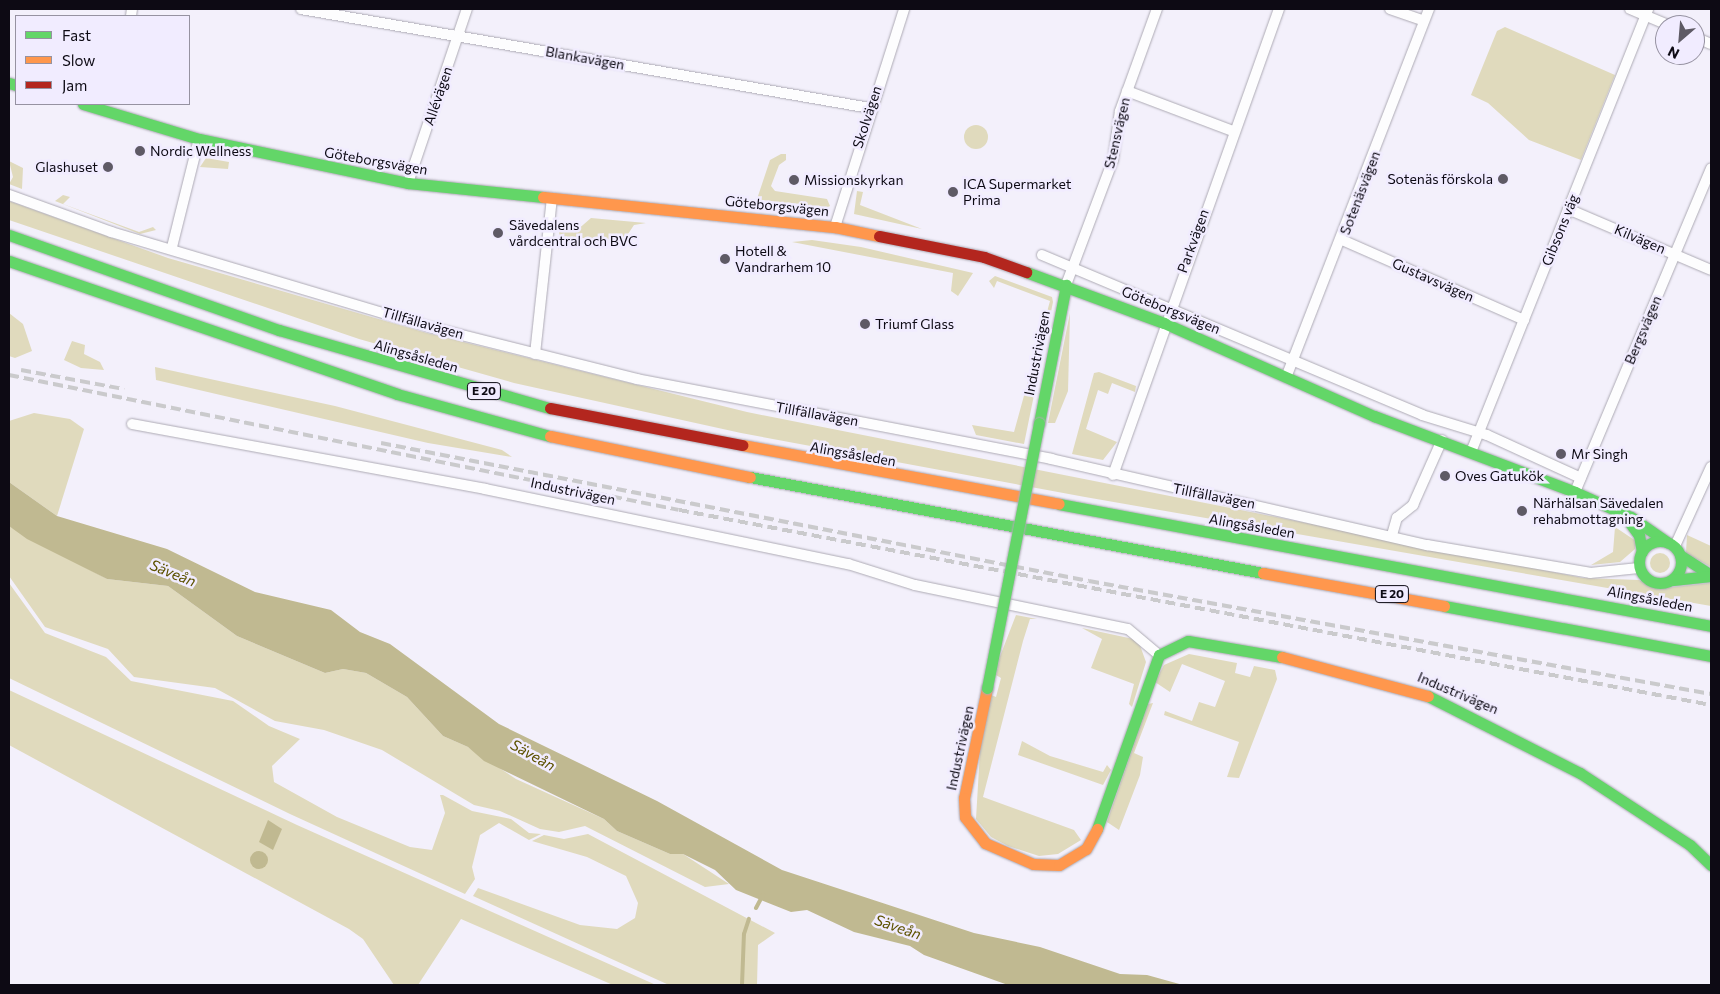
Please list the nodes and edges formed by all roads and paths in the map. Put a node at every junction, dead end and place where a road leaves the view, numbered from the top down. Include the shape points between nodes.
1 (301, 9) edge
2 (467, 9) edge
3 (904, 9) edge
4 (1157, 9) edge
5 (1279, 9) edge
6 (1390, 9) edge
7 (1429, 9) edge
8 (1630, 9) edge
9 (1647, 12) edge
10 (1424, 21) junction
11 (458, 36) junction
12 (1127, 91) junction
13 (92, 105) edge
14 (117, 108) edge
15 (870, 108) junction
16 (1233, 131) junction
17 (199, 138) junction
18 (1711, 168) edge
19 (408, 183) junction
20 (9, 195) edge
21 (552, 198) junction
22 (1568, 209) junction
23 (835, 227) junction
24 (9, 236) edge
25 (1342, 240) junction
26 (172, 247) junction
27 (1675, 254) junction
28 (1042, 255) dead end
29 (9, 261) edge
30 (1072, 267) junction
31 (1711, 270) edge
32 (1066, 285) junction
33 (1170, 307) junction
34 (1524, 320) junction
35 (1164, 323) junction
36 (535, 354) junction
37 (1294, 358) junction
38 (1287, 375) junction
39 (132, 424) dead end
40 (1478, 434) junction
41 (1442, 440) junction
42 (1471, 452) junction
43 (1711, 467) edge
44 (1113, 475) junction
45 (1581, 478) junction
46 (1575, 492) junction
47 (1623, 514) junction
48 (1392, 535) junction
49 (1674, 548) junction
50 (1642, 552) junction
51 (1639, 568) junction
52 (1711, 575) edge
53 (1673, 580) junction
54 (1711, 626) edge
55 (1159, 655) junction
56 (1711, 656) edge
57 (1711, 866) edge

1 - 11 street, Blankavägen
2 - 11 street, Allévägen
3 - 15 street, Skolvägen
4 - 12 street, Stensvägen
5 - 16 street, Parkvägen
6 - 10 street
7 - 10 street, Sotenäsvägen
8 - 9 street
9 - 22 street, Gibsons väg
10 - 25 street, Sotenäsvägen
11 - 15 street, Blankavägen
11 - 19 street, Allévägen
12 - 16 street
12 - 30 street, Stensvägen via 1118,119 1116,152
13 - 14 main road, Göteborgsvägen
14 - 17 main road, Göteborgsvägen
15 - 23 street, Skolvägen
16 - 33 street, Parkvägen
17 - 19 main road, Göteborgsvägen
17 - 26 street
18 - 27 street, Bergsvägen
19 - 21 main road, Göteborgsvägen
20 - 26 street, Tillfällavägen via 111,232
21 - 23 main road, Göteborgsvägen
21 - 36 street
22 - 27 street, Kilvägen
22 - 34 street, Gibsons väg
23 - 32 main road, Göteborgsvägen via 976,255
24 - 54 main road, Alingsåsleden / E 20 via 279,330 563,412
25 - 34 street, Gustavsvägen
25 - 37 street, Sotenäsvägen
26 - 36 street, Tillfällavägen
27 - 31 street, Kilvägen
27 - 45 street, Bergsvägen
28 - 30 street, Göteborgsvägen
29 - 56 main road, E 20 via 396,394 541,434 702,468
30 - 32 street, Stensvägen
30 - 33 street, Göteborgsvägen
32 - 35 main road, Göteborgsvägen
32 - 55 main road, Industrivägen, bridge via 964,798 965,817 977,836 996,850 1033,864 1059,866 1078,856 1092,840
33 - 35 street, Parkvägen
33 - 37 street, Göteborgsvägen
34 - 40 street, Gibsons väg
35 - 38 main road, Göteborgsvägen
35 - 44 street, Parkvägen
36 - 44 street, Tillfällavägen via 702,393 995,448
37 - 38 street, Sotenäsvägen
37 - 40 street, Göteborgsvägen
38 - 41 main road, Göteborgsvägen via 1374,416
39 - 55 street, Industrivägen via 485,489 848,564 915,585 1128,629
40 - 42 street, Gibsons väg
40 - 45 street, Göteborgsvägen
41 - 42 main road, Göteborgsvägen
41 - 48 street via 1413,505 1397,518
42 - 46 main road, Göteborgsvägen
43 - 49 street
44 - 48 street, Tillfällavägen
45 - 46 street, Bergsvägen
46 - 47 main road, Göteborgsvägen
47 - 49 main road, Göteborgsvägen
47 - 50 main road, Göteborgsvägen via 1639,535
48 - 51 street, Tillfällavägen via 1581,572
49 - 50 main road via 1655,542
49 - 52 main road, Göteborgsvägen
49 - 53 main road via 1681,568
50 - 51 main road
51 - 53 main road via 1653,583
52 - 53 main road, Göteborgsvägen
55 - 57 main road, Industrivägen via 1172,645 1208,642 1346,672 1437,698 1580,773 1690,845

